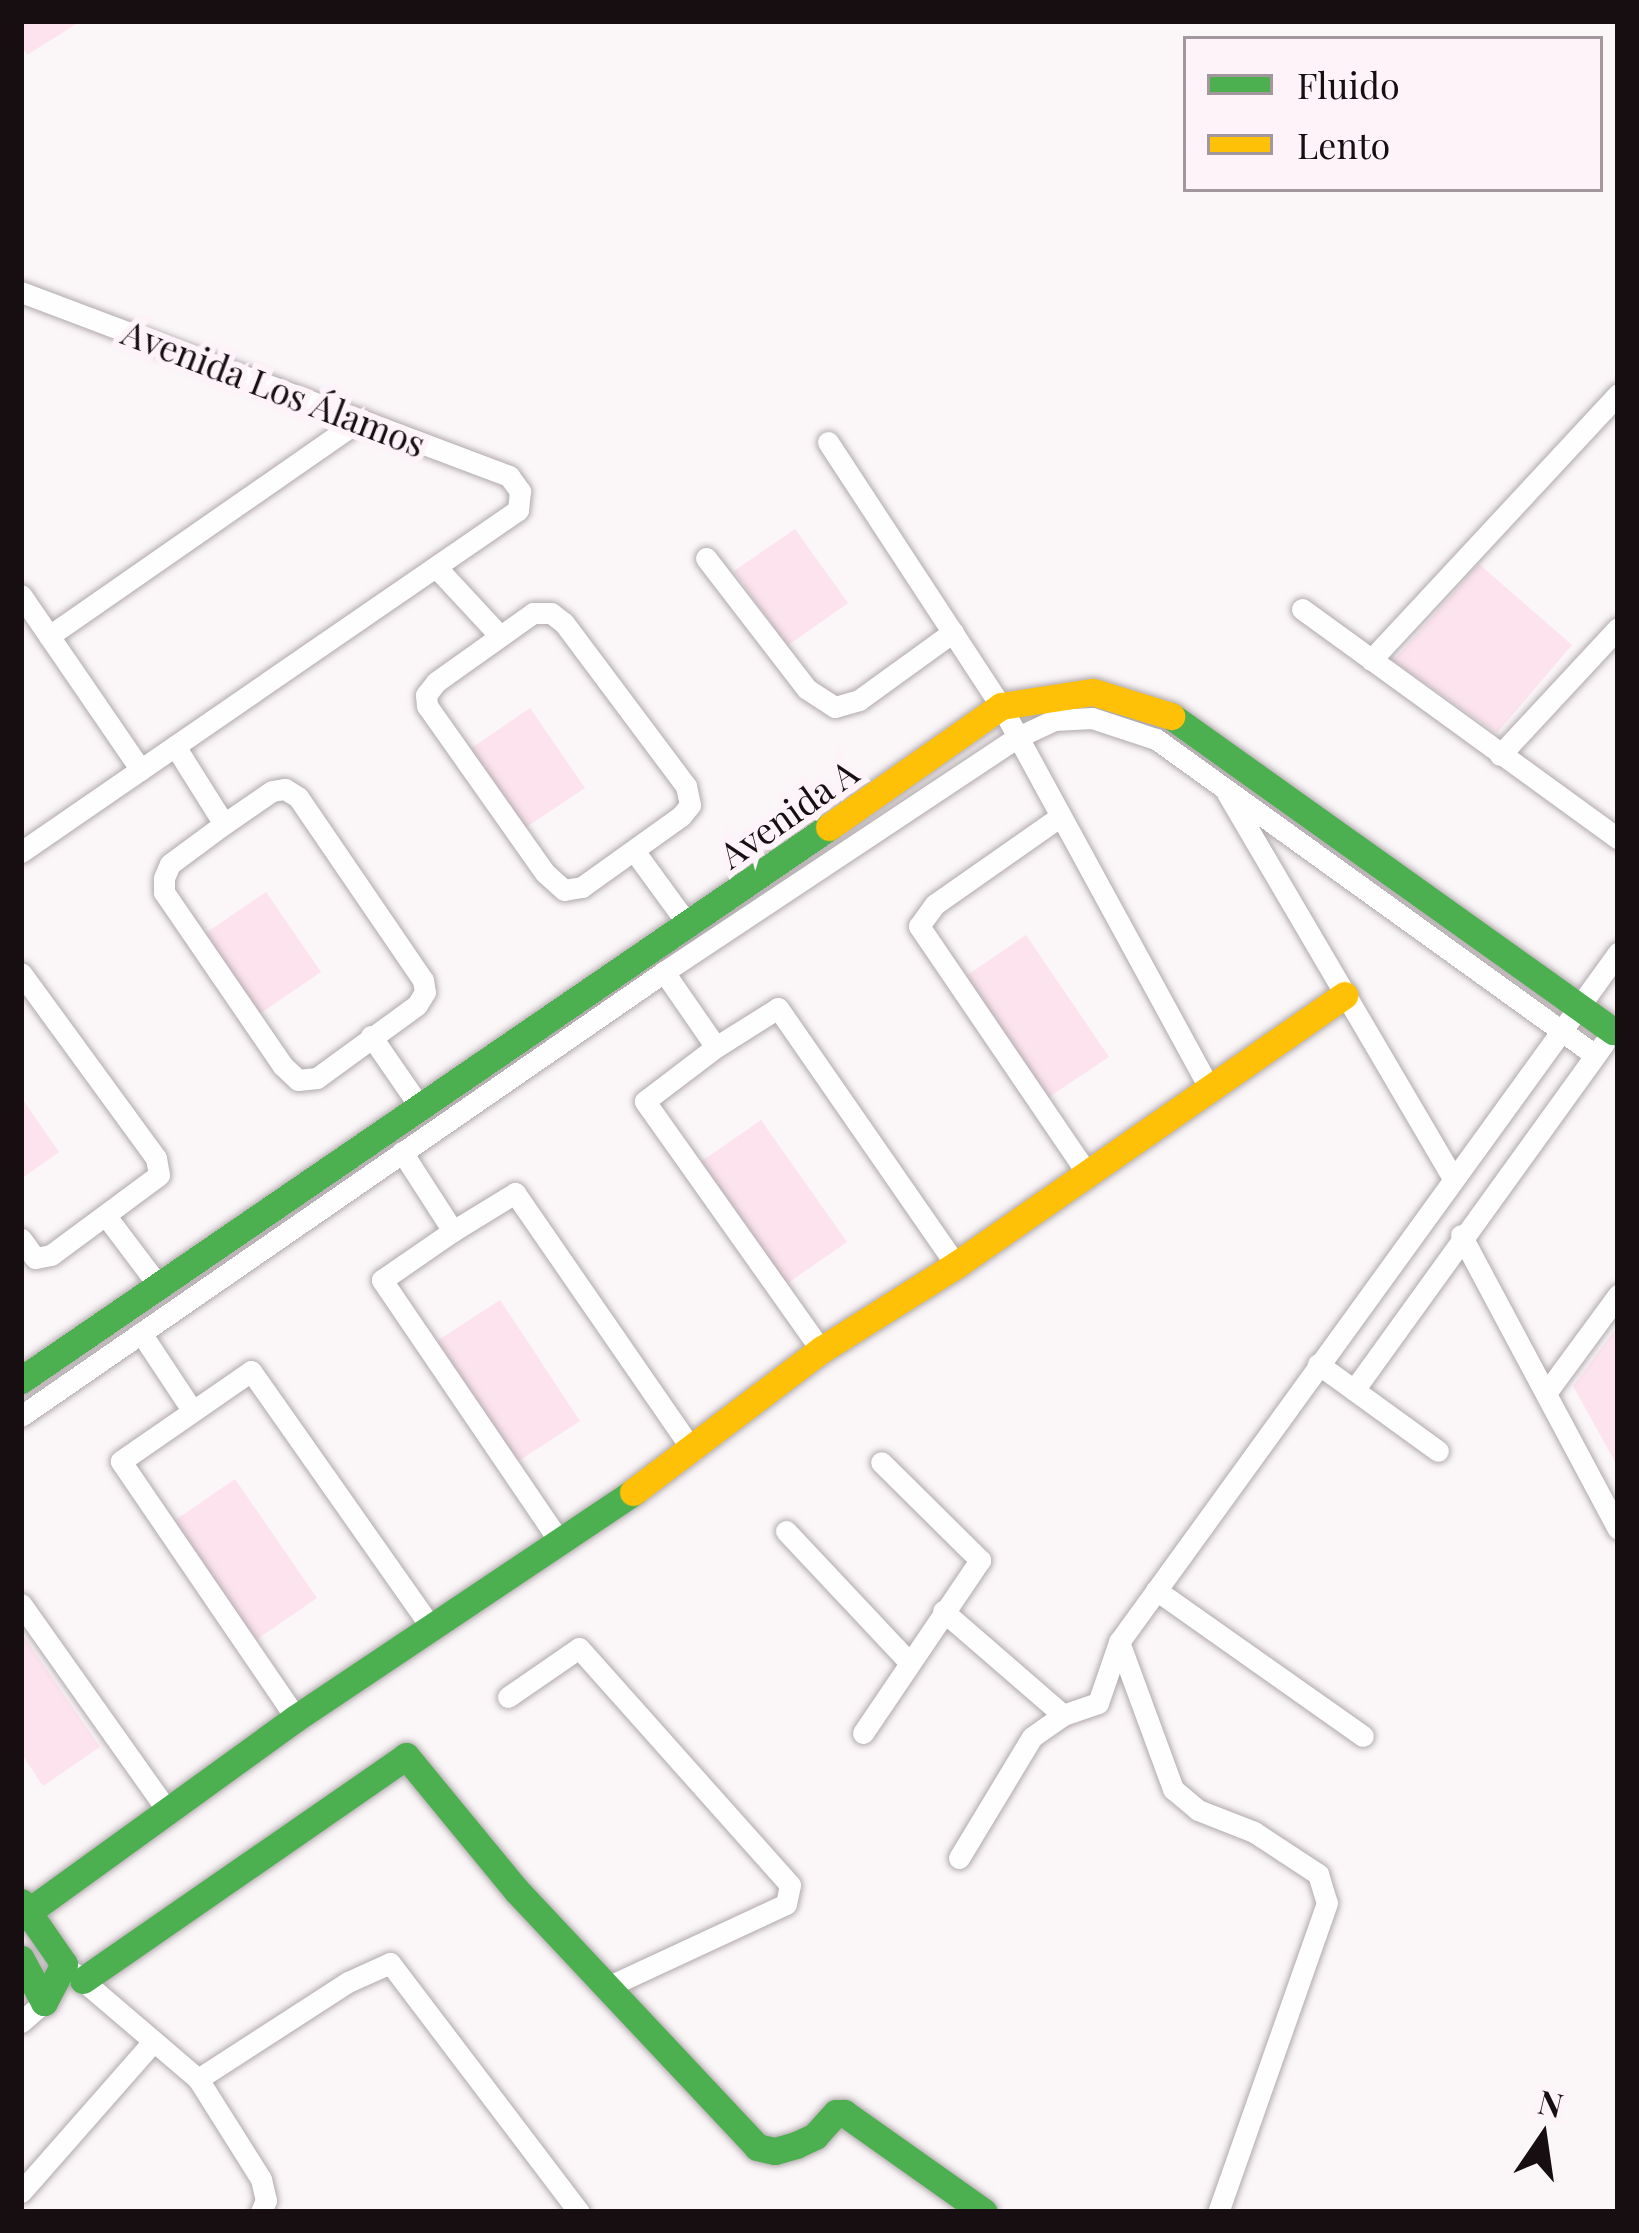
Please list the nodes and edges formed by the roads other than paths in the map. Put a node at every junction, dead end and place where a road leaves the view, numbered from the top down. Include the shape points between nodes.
1 (21, 292) edge
2 (1618, 394) edge
3 (361, 419) junction
4 (828, 442) dead end
5 (706, 558) dead end
6 (436, 567) junction
7 (21, 595) edge
8 (1302, 609) dead end
9 (1618, 628) edge
10 (953, 632) junction
11 (499, 635) junction
12 (50, 636) junction
13 (1371, 661) junction
14 (1001, 706) junction
15 (1018, 737) junction
16 (175, 746) junction
17 (1500, 755) junction
18 (141, 770) junction
19 (1224, 787) junction
20 (1058, 818) junction
21 (224, 824) junction
22 (1618, 839) edge
23 (21, 852) edge
24 (635, 852) junction
25 (689, 926) junction
26 (1618, 953) edge
27 (664, 973) junction
28 (21, 974) edge
29 (1344, 995) junction
30 (1577, 1005) junction
31 (1615, 1027) edge
32 (1559, 1030) junction
33 (371, 1036) junction
34 (716, 1047) junction
35 (1595, 1055) junction
36 (1210, 1088) junction
37 (412, 1129) junction
38 (1088, 1174) junction
39 (1452, 1177) junction
40 (106, 1216) junction
41 (453, 1231) junction
42 (1461, 1235) junction
43 (21, 1240) edge
44 (956, 1265) junction
45 (158, 1285) junction
46 (1618, 1295) edge
47 (141, 1334) junction
48 (821, 1350) junction
49 (1318, 1364) junction
50 (21, 1380) edge
51 (1354, 1390) junction
52 (1546, 1393) junction
53 (192, 1411) junction
54 (21, 1416) edge
55 (693, 1451) junction
56 (1438, 1451) dead end
57 (881, 1462) dead end
58 (1618, 1529) edge
59 (787, 1531) dead end
60 (560, 1542) junction
61 (1156, 1590) junction
62 (21, 1604) edge
63 (943, 1611) junction
64 (432, 1629) junction
65 (1119, 1642) junction
66 (909, 1662) junction
67 (508, 1697) dead end
68 (1063, 1715) junction
69 (296, 1718) junction
70 (863, 1733) dead end
71 (1363, 1736) dead end
72 (167, 1810) junction
73 (959, 1858) dead end
74 (24, 1906) edge
75 (21, 1959) edge
76 (74, 1972) junction
77 (607, 1987) junction
78 (44, 2002) junction
79 (21, 2022) edge
80 (153, 2042) junction
81 (198, 2079) junction
82 (21, 2192) edge
83 (261, 2212) edge
84 (579, 2212) edge
85 (984, 2212) edge
86 (1218, 2212) edge

1 - 3 street, Avenida Los Álamos
2 - 13 street
3 - 6 street, Avenida Los Álamos via 509,476 520,491 518,510
3 - 12 street
4 - 10 street
5 - 10 street via 807,689 835,707 859,700
6 - 11 street
6 - 16 street
7 - 12 street
8 - 13 street
9 - 17 street
10 - 14 street
11 - 24 street via 532,614 551,613 564,623 686,786 690,805
11 - 24 street via 436,682 427,706 564,890
12 - 18 street
13 - 17 street
14 - 15 street
14 - 25 street, Avenida A
14 - 30 street, Avenida A via 1093,692 1175,717
15 - 19 street, Avenida A via 1054,721 1093,718 1156,739
15 - 20 street
15 - 27 street, Avenida A
16 - 18 street
16 - 21 street
17 - 22 street
18 - 23 street
19 - 29 street
19 - 32 street, Avenida A
20 - 36 street
20 - 38 street via 935,904 919,926
21 - 33 street via 272,791 298,797 423,980 417,1005
21 - 33 street via 170,864 164,892 283,1066 298,1080 317,1078
24 - 25 street
25 - 37 street, Avenida A
26 - 30 street
27 - 34 street
27 - 37 street, Avenida A
28 - 40 street via 156,1158 159,1175
29 - 36 street
29 - 39 street
30 - 31 street, Avenida A
30 - 32 street
31 - 35 street
32 - 35 street, Avenida A
32 - 39 street
33 - 37 street
34 - 44 street via 778,1008
34 - 48 street via 646,1101
35 - 42 street
36 - 38 street
37 - 41 street
37 - 45 street, Avenida A
37 - 47 street, Avenida A
38 - 44 street
39 - 49 street
40 - 43 street via 51,1256 35,1258
40 - 45 street
41 - 55 street via 515,1192
41 - 60 street via 382,1280
42 - 51 street
42 - 52 street
44 - 48 street
45 - 50 street, Avenida A
46 - 52 street
47 - 53 street
47 - 54 street, Avenida A
48 - 55 street
49 - 51 street
49 - 61 street
51 - 56 street
52 - 58 street
53 - 64 street via 251,1371
53 - 69 street via 122,1461
55 - 60 street
57 - 63 street via 980,1560
59 - 66 street
60 - 64 street
61 - 65 street
61 - 71 street
62 - 72 street
63 - 66 street
63 - 68 street
64 - 69 street
65 - 68 street via 1098,1703
65 - 86 street via 1173,1789 1318,1874 1327,1903
66 - 70 street
67 - 77 street via 579,1648 790,1885 786,1904
68 - 73 street via 1032,1737
69 - 72 street
72 - 74 street
74 - 76 street
75 - 78 street
76 - 77 street via 406,1756
76 - 78 street
76 - 80 street
77 - 85 street via 757,2146 796,2145 844,2114
78 - 79 street
80 - 81 street
80 - 82 street
81 - 83 street via 261,2179
81 - 84 street via 390,1963

